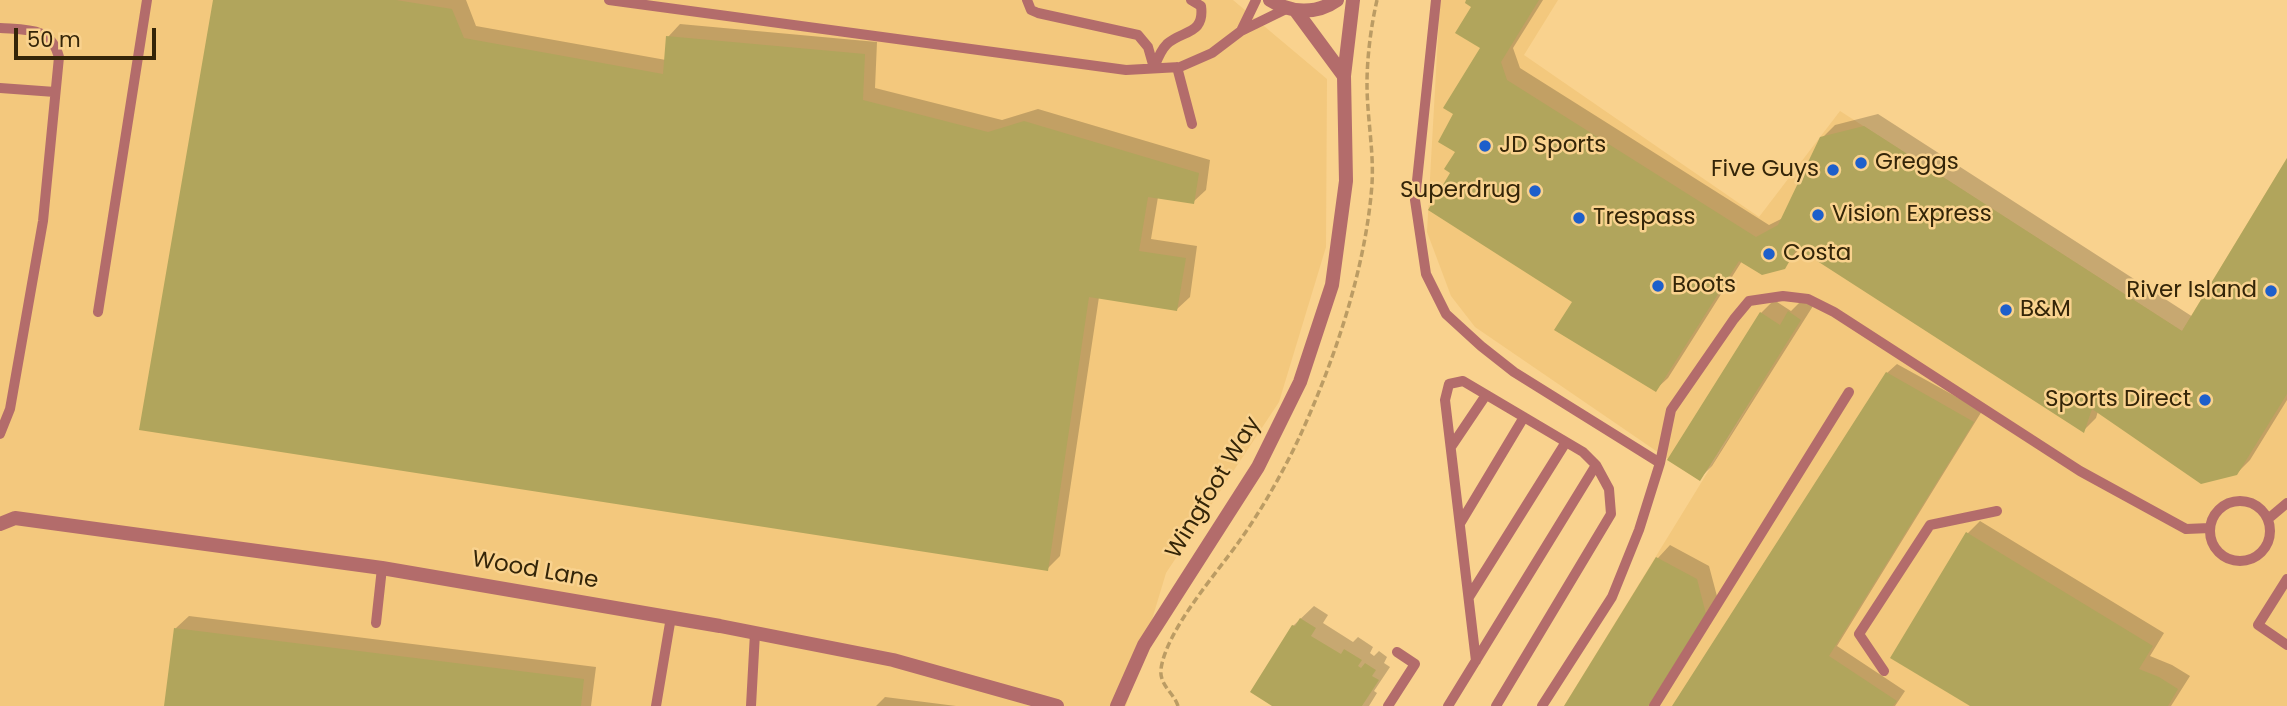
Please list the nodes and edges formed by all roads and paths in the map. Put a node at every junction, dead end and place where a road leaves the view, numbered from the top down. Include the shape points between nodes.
1 (147, 0) edge
2 (609, 0) edge
3 (1027, 0) edge
4 (1191, 0) edge
5 (1256, 0) edge
6 (1269, 0) edge
7 (1337, 0) edge
8 (1353, 0) edge
9 (1436, 0) edge
10 (1291, 10) junction
11 (0, 28) edge
12 (1241, 31) junction
13 (1155, 52) junction
14 (1177, 67) junction
15 (1154, 68) junction
16 (1344, 76) junction
17 (0, 88) edge
18 (55, 92) junction
19 (1192, 124) dead end
20 (97, 312) dead end
21 (1849, 392) dead end
22 (1486, 395) junction
23 (5, 407) edge
24 (1524, 417) junction
25 (0, 434) edge
26 (1566, 442) junction
27 (1451, 447) junction
28 (1660, 463) junction
29 (1596, 465) junction
30 (2287, 503) edge
31 (1997, 511) dead end
32 (2268, 519) junction
33 (1461, 522) junction
34 (0, 524) edge
35 (2210, 528) junction
36 (382, 568) junction
37 (2287, 579) edge
38 (1469, 597) junction
39 (671, 617) junction
40 (376, 623) dead end
41 (755, 633) junction
42 (2287, 645) edge
43 (1397, 652) dead end
44 (1476, 661) junction
45 (1884, 671) dead end
46 (656, 706) edge
47 (751, 706) edge
48 (1057, 706) edge
49 (1117, 706) edge
50 (1388, 706) edge
51 (1448, 706) edge
52 (1496, 706) edge
53 (1542, 706) edge
54 (1654, 706) edge

1 - 20 lane
2 - 15 lane via 1126,71
3 - 13 lane via 1038,13 1138,35
4 - 13 lane via 1201,6 1199,24
5 - 12 lane
6 - 10 street
7 - 10 street via 1314,10
8 - 16 street, Wingfoot Way
9 - 28 lane via 1415,200 1426,274 1446,314 1492,355
10 - 12 lane
10 - 16 street
11 - 18 lane via 46,35 55,43 59,57
12 - 14 lane via 1212,53
13 - 15 lane
14 - 15 lane
14 - 19 lane
16 - 49 street, Wingfoot Way via 1346,181 1332,285 1300,382 1258,467 1144,645
17 - 18 lane
18 - 23 lane via 43,221
21 - 54 lane
22 - 24 lane
22 - 27 lane
22 - 27 lane via 1463,381 1449,384 1445,400
23 - 25 lane
24 - 26 lane
24 - 33 lane
26 - 29 lane
26 - 38 lane
27 - 33 lane
28 - 35 lane via 1671,410 1734,318 1749,300 1783,296 1808,299 1834,312 2080,471 2186,529
28 - 53 lane via 1612,597
29 - 44 lane
29 - 52 lane via 1609,489 1611,514
30 - 32 lane
31 - 45 lane via 1930,526 1859,634
32 - 35 lane via 2249,502 2232,502 2214,515
32 - 35 lane via 2269,539 2262,552 2243,561 2217,551
33 - 38 lane
34 - 36 street, Wood Lane via 15,518
36 - 39 street, Wood Lane
36 - 40 lane
37 - 42 lane via 2258,625
38 - 44 lane
39 - 41 street, Wood Lane
39 - 46 lane
41 - 47 lane
41 - 48 street, Wood Lane via 893,660
43 - 50 lane via 1415,664
44 - 51 lane

